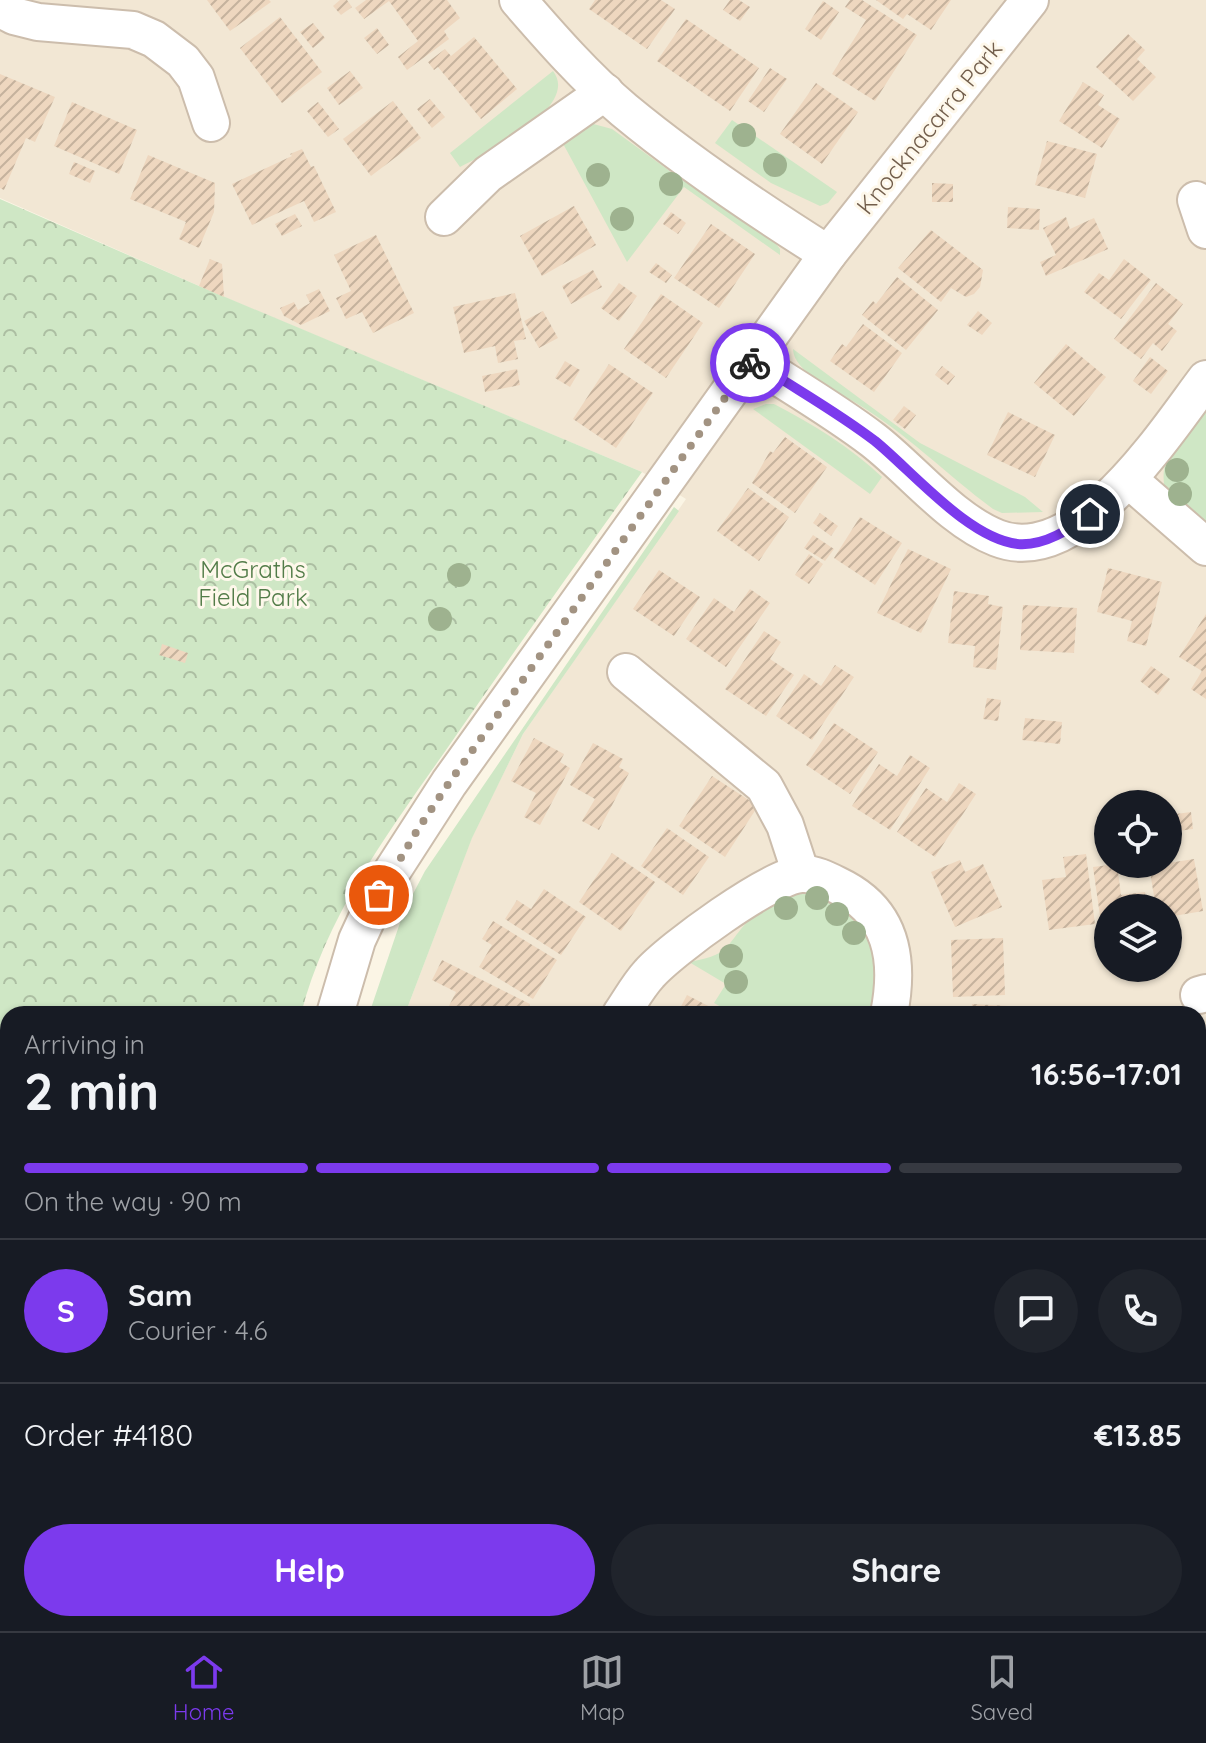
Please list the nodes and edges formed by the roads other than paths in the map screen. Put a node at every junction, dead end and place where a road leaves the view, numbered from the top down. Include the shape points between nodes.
1 (518, 0) edge
2 (1030, 0) edge
3 (0, 9) edge
4 (605, 92) junction
5 (211, 123) dead end
6 (444, 217) dead end
7 (828, 254) junction
8 (752, 360) junction
9 (1206, 379) edge
10 (1128, 479) junction
11 (1206, 547) edge
12 (626, 672) dead end
13 (801, 874) junction
14 (337, 1006) edge
15 (627, 1006) edge
16 (890, 1006) edge

1 - 4 street
2 - 7 street, Knocknacarra Park
3 - 5 street via 38,22 133,30 154,39 196,78
4 - 6 street via 488,174
4 - 7 street via 654,134
7 - 8 street, Knocknacarra Park
8 - 10 street via 875,441 955,512 995,538 1040,542 1066,531
8 - 14 street, Knocknacarra Park via 418,829 357,940
9 - 10 street
10 - 11 street
12 - 13 street via 764,786 785,825
13 - 15 street via 739,904 684,944 649,974
13 - 16 street via 847,890 878,918 894,970

